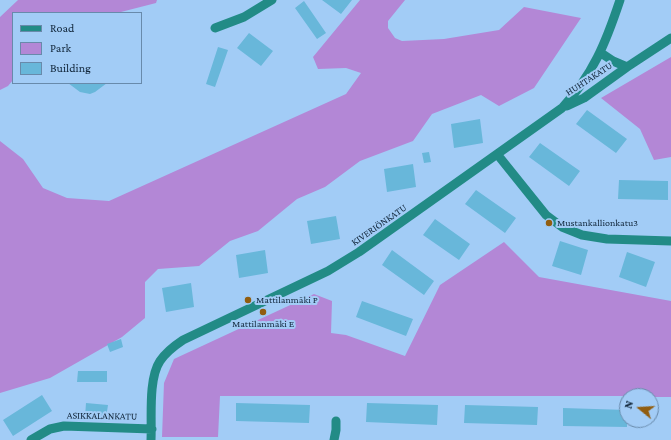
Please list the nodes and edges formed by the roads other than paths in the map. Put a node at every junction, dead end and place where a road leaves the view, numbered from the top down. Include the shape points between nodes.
1 (272, 0) edge
2 (620, 0) edge
3 (215, 28) dead end
4 (671, 38) edge
5 (601, 53) junction
6 (627, 67) junction
7 (562, 108) junction
8 (497, 154) junction
9 (671, 241) edge
10 (336, 421) dead end
11 (152, 429) junction
12 (31, 440) edge
13 (151, 440) edge
14 (334, 440) edge

1 - 3 street via 244,17
2 - 5 street, KIVERIÖNKATU
4 - 6 street, HUHTAKATU
5 - 6 street, HUHTAKATU
5 - 7 street, KIVERIÖNKATU via 574,96
6 - 7 street, HUHTAKATU via 584,98
7 - 8 street, KIVERIÖNKATU
8 - 9 street via 546,215 562,227 582,235 607,239
8 - 11 street, KIVERIÖNKATU via 359,252 328,271 183,340 168,351 160,361 154,376
10 - 14 street
11 - 12 street, ASIKKALANKATU via 64,426
11 - 13 street, KIVERIÖNKATU

